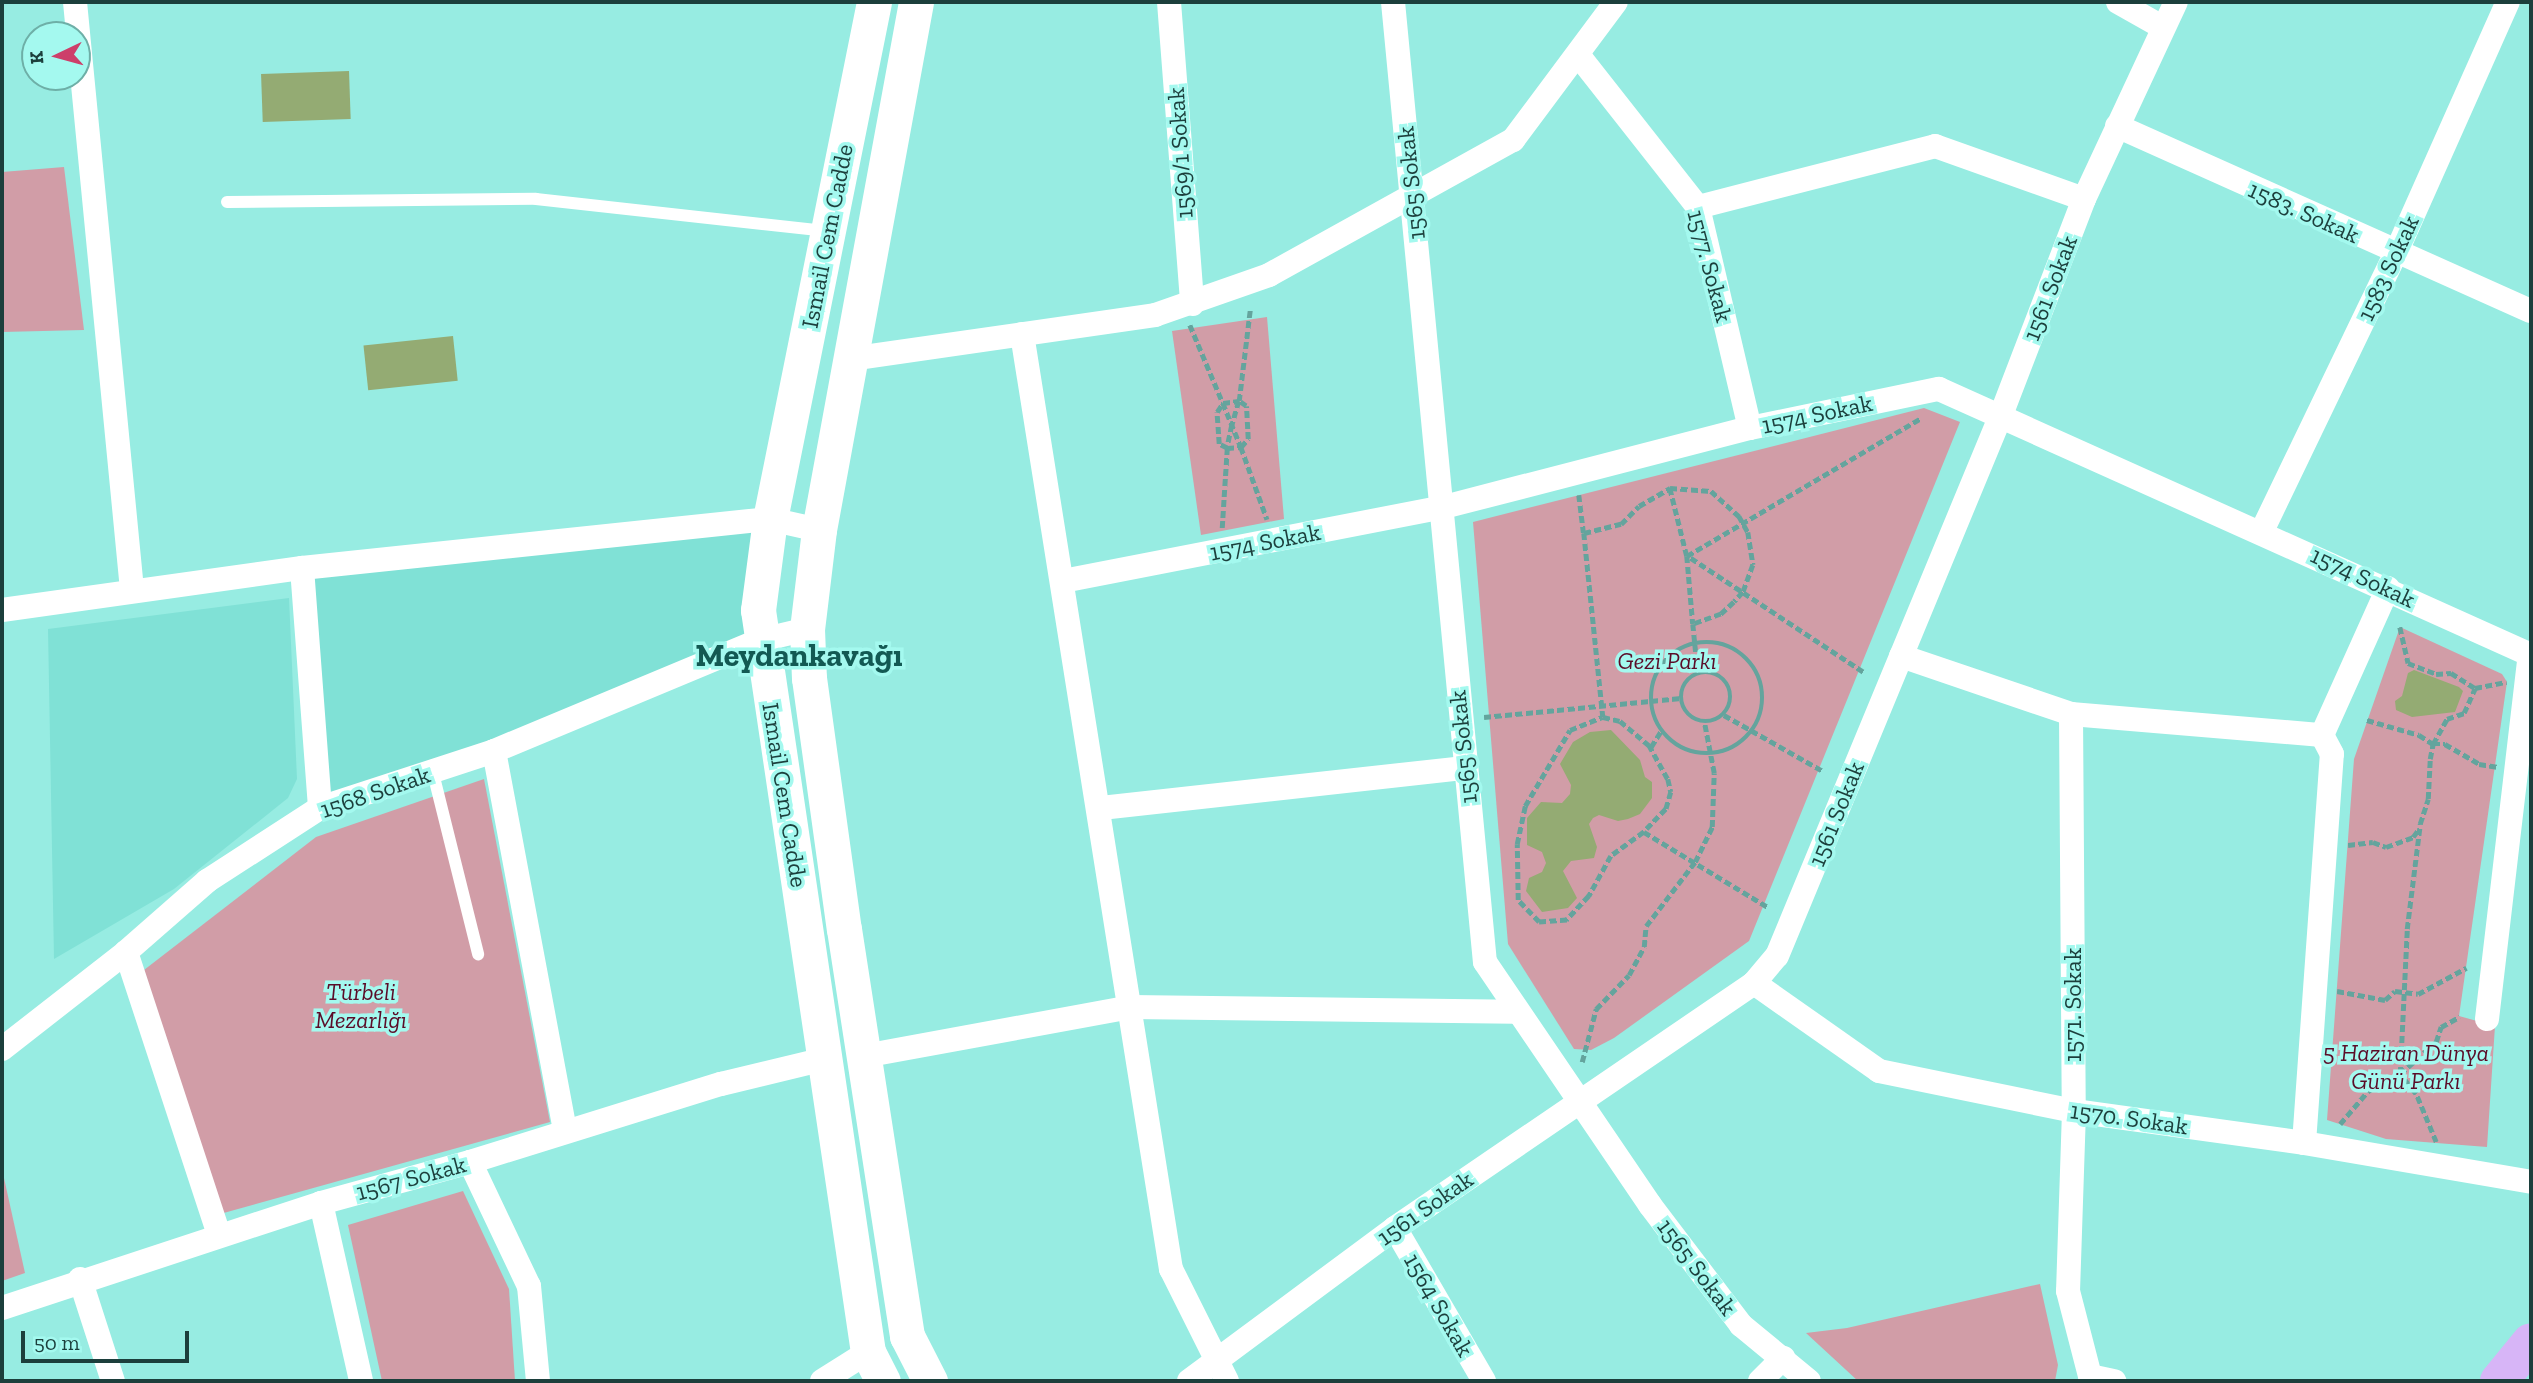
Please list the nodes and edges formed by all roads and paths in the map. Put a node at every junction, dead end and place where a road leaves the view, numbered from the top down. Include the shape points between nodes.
1 (75, 2) edge
2 (874, 2) edge
3 (916, 2) edge
4 (1169, 2) edge
5 (1393, 2) edge
6 (1616, 2) edge
7 (2118, 2) edge
8 (2176, 2) edge
9 (2508, 2) edge
10 (2162, 27) junction
11 (1578, 56) junction
12 (2117, 126) junction
13 (1412, 197) junction
14 (2084, 199) junction
15 (227, 202) dead end
16 (1698, 207) junction
17 (828, 231) junction
18 (2396, 253) junction
19 (1250, 310) dead end
20 (2531, 311) edge
21 (1191, 314) junction
22 (1022, 334) junction
23 (850, 359) junction
24 (1239, 401) junction
25 (1223, 403) junction
26 (1927, 414) dead end
27 (2001, 415) junction
28 (1232, 425) junction
29 (1750, 428) junction
30 (1241, 447) junction
31 (1227, 448) junction
32 (1671, 488) junction
33 (1578, 491) dead end
34 (1440, 508) junction
35 (770, 519) junction
36 (1742, 522) junction
37 (1270, 526) dead end
38 (819, 530) junction
39 (2262, 531) junction
40 (1584, 533) junction
41 (1221, 535) dead end
42 (1687, 556) junction
43 (302, 568) junction
44 (1063, 581) junction
45 (2388, 588) junction
46 (132, 590) junction
47 (1743, 592) junction
48 (2, 610) edge
49 (1693, 624) junction
50 (2400, 627) dead end
51 (807, 629) junction
52 (761, 640) junction
53 (1695, 643) junction
54 (2530, 655) edge
55 (1901, 656) junction
56 (1863, 672) dead end
57 (1698, 673) junction
58 (2507, 682) dead end
59 (2475, 688) junction
60 (1681, 698) junction
61 (1651, 701) junction
62 (1602, 705) junction
63 (1724, 715) junction
64 (2071, 715) junction
65 (1603, 717) junction
66 (1482, 718) dead end
67 (2367, 720) dead end
68 (1704, 721) junction
69 (1753, 730) junction
70 (1661, 731) junction
71 (2322, 735) junction
72 (2433, 744) junction
73 (1651, 747) junction
74 (494, 751) junction
75 (1712, 754) junction
76 (1465, 768) junction
77 (1823, 771) dead end
78 (2516, 771) junction
79 (433, 772) junction
80 (320, 808) junction
81 (1101, 808) junction
82 (2420, 828) junction
83 (1644, 832) junction
84 (2347, 845) dead end
85 (1695, 862) junction
86 (1768, 907) dead end
87 (126, 952) junction
88 (478, 954) dead end
89 (2466, 968) dead end
90 (1754, 983) junction
91 (2337, 991) dead end
92 (2401, 992) junction
93 (1130, 1007) junction
94 (1514, 1012) junction
95 (2459, 1017) dead end
96 (2487, 1019) dead end
97 (2, 1049) edge
98 (864, 1056) junction
99 (824, 1059) junction
100 (1582, 1062) dead end
101 (2400, 1074) junction
102 (1581, 1101) junction
103 (2074, 1111) junction
104 (2340, 1124) dead end
105 (565, 1129) junction
106 (2304, 1143) junction
107 (2436, 1143) dead end
108 (470, 1162) junction
109 (2531, 1182) edge
110 (321, 1203) junction
111 (1395, 1228) junction
112 (219, 1235) junction
113 (80, 1279) junction
114 (2, 1308) edge
115 (2531, 1342) edge
116 (1783, 1358) junction
117 (876, 1367) edge
118 (1221, 1371) edge
119 (2097, 1380) edge
120 (113, 1381) edge
121 (361, 1381) edge
122 (538, 1381) edge
123 (822, 1381) edge
124 (930, 1381) edge
125 (1189, 1381) edge
126 (1484, 1381) edge
127 (1760, 1381) edge
128 (1809, 1381) edge
129 (2499, 1381) edge

1 - 46 street
2 - 17 main road, Ismail Cem Cadde
3 - 23 main road, Ismail Cem Cadde
4 - 21 street, 1569/1 Sokak
5 - 13 street, 1565 Sokak
6 - 11 street
7 - 10 street
8 - 10 street, 1561 Sokak
9 - 18 street, 1583 Sokak
10 - 12 street, 1561 Sokak
11 - 13 street via 1513,139
11 - 16 street, 1577. Sokak
12 - 14 street, 1561 Sokak
12 - 18 street, 1583. Sokak
13 - 21 street
13 - 34 street, 1565 Sokak
14 - 16 street via 1935,146
14 - 27 street, 1561 Sokak
15 - 17 lane via 536,199
16 - 29 street, 1577. Sokak
17 - 35 main road, Ismail Cem Cadde
18 - 20 street, 1583. Sokak
18 - 39 street, 1583 Sokak
19 - 24 path
21 - 22 street
21 - 25 path
22 - 23 street
22 - 44 street
23 - 38 main road, Ismail Cem Cadde
24 - 25 path
24 - 28 path
24 - 30 path via 1246,407 1248,439
25 - 28 path
25 - 31 path via 1217,412 1219,444
26 - 36 path
27 - 29 street, 1574 Sokak via 1939,389
27 - 39 street, 1574 Sokak
27 - 55 street, 1561 Sokak
28 - 30 path
28 - 31 path
29 - 34 street, 1574 Sokak
30 - 31 path
30 - 37 path
31 - 41 path
32 - 36 path via 1711,491
32 - 40 path via 1639,506 1621,524
32 - 42 path
33 - 40 path
34 - 44 street, 1574 Sokak
34 - 76 street, 1565 Sokak
35 - 38 street
35 - 43 street
35 - 52 main road, Ismail Cem Cadde via 758,610
36 - 42 path
36 - 47 path via 1753,565
38 - 51 main road, Ismail Cem Cadde
39 - 45 street, 1574 Sokak
40 - 62 path
42 - 47 path
42 - 49 path
43 - 46 street
43 - 80 street
44 - 81 street
45 - 54 street, 1574 Sokak
45 - 71 street
46 - 48 street
47 - 49 path via 1721,614
47 - 56 path
49 - 53 path
50 - 59 path via 2408,663 2436,674 2451,673
51 - 52 street, 1568 Sokak
51 - 98 main road, Ismail Cem Cadde via 809,678
52 - 74 street, 1568 Sokak
52 - 99 main road, Ismail Cem Cadde
53 - 57 path
53 - 61 path via 1664,662
53 - 69 path via 1716,642 1749,660 1763,695
54 - 78 street
55 - 64 street
55 - 90 street, 1561 Sokak via 1777,956
57 - 60 path via 1685,682
57 - 63 path via 1715,673 1728,683 1732,700
58 - 59 path
59 - 72 path via 2464,713 2447,719
60 - 61 path
60 - 68 path via 1687,713
61 - 62 path
61 - 70 path
62 - 65 path
62 - 66 path
63 - 68 path
63 - 69 path
64 - 71 street
64 - 103 street, 1571. Sokak
65 - 73 path via 1620,721
65 - 83 path via 1570,730 1525,806 1517,844 1518,900 1539,922 1567,920 1583,904 1611,856
67 - 72 path via 2419,735
68 - 75 path
69 - 75 path via 1741,743
69 - 77 path
70 - 73 path
70 - 75 path via 1690,752
71 - 106 street via 2332,754
72 - 78 path via 2445,744 2479,764
72 - 82 path
73 - 83 path via 1668,779 1670,798
74 - 79 street, 1568 Sokak
74 - 105 street
75 - 85 path via 1712,827
76 - 81 street
76 - 94 street, 1565 Sokak via 1485,962
78 - 96 street
79 - 80 street, 1568 Sokak
79 - 88 lane
80 - 87 street, 1568 Sokak via 207,881
81 - 93 street
82 - 84 path via 2413,836 2386,847 2373,842
82 - 92 path
83 - 85 path
85 - 86 path
85 - 100 path via 1646,926 1644,947 1629,975 1596,1009
87 - 97 street, 1568 Sokak
87 - 112 street
89 - 92 path via 2424,993
90 - 102 street, 1561 Sokak
90 - 103 street, 1570. Sokak via 1879,1071
91 - 92 path via 2385,1000
92 - 101 path
93 - 94 street
93 - 98 street
93 - 118 street via 1171,1269
94 - 102 street, 1565 Sokak
95 - 101 path via 2441,1027 2436,1042
98 - 124 main road, Ismail Cem Cadde via 906,1336
99 - 105 street, 1567 Sokak
99 - 117 main road, Ismail Cem Cadde
101 - 104 path via 2368,1091
101 - 107 path via 2416,1094
102 - 111 street, 1561 Sokak
102 - 116 street, 1565 Sokak via 1650,1205 1741,1325
103 - 106 street, 1570. Sokak
103 - 119 street, 1571. Sokak via 2067,1292
105 - 108 street, 1567 Sokak
106 - 109 street, 1570. Sokak
108 - 110 street, 1567 Sokak
108 - 122 street via 528,1286
110 - 112 street, 1567 Sokak
110 - 121 street
111 - 118 street, 1561 Sokak
111 - 126 street, 1564 Sokak
112 - 113 street, 1567 Sokak
113 - 114 street, 1567 Sokak
113 - 120 street
115 - 129 main road
116 - 127 street
116 - 128 street, 1565 Sokak
117 - 123 street
118 - 125 street, 1561 Sokak

